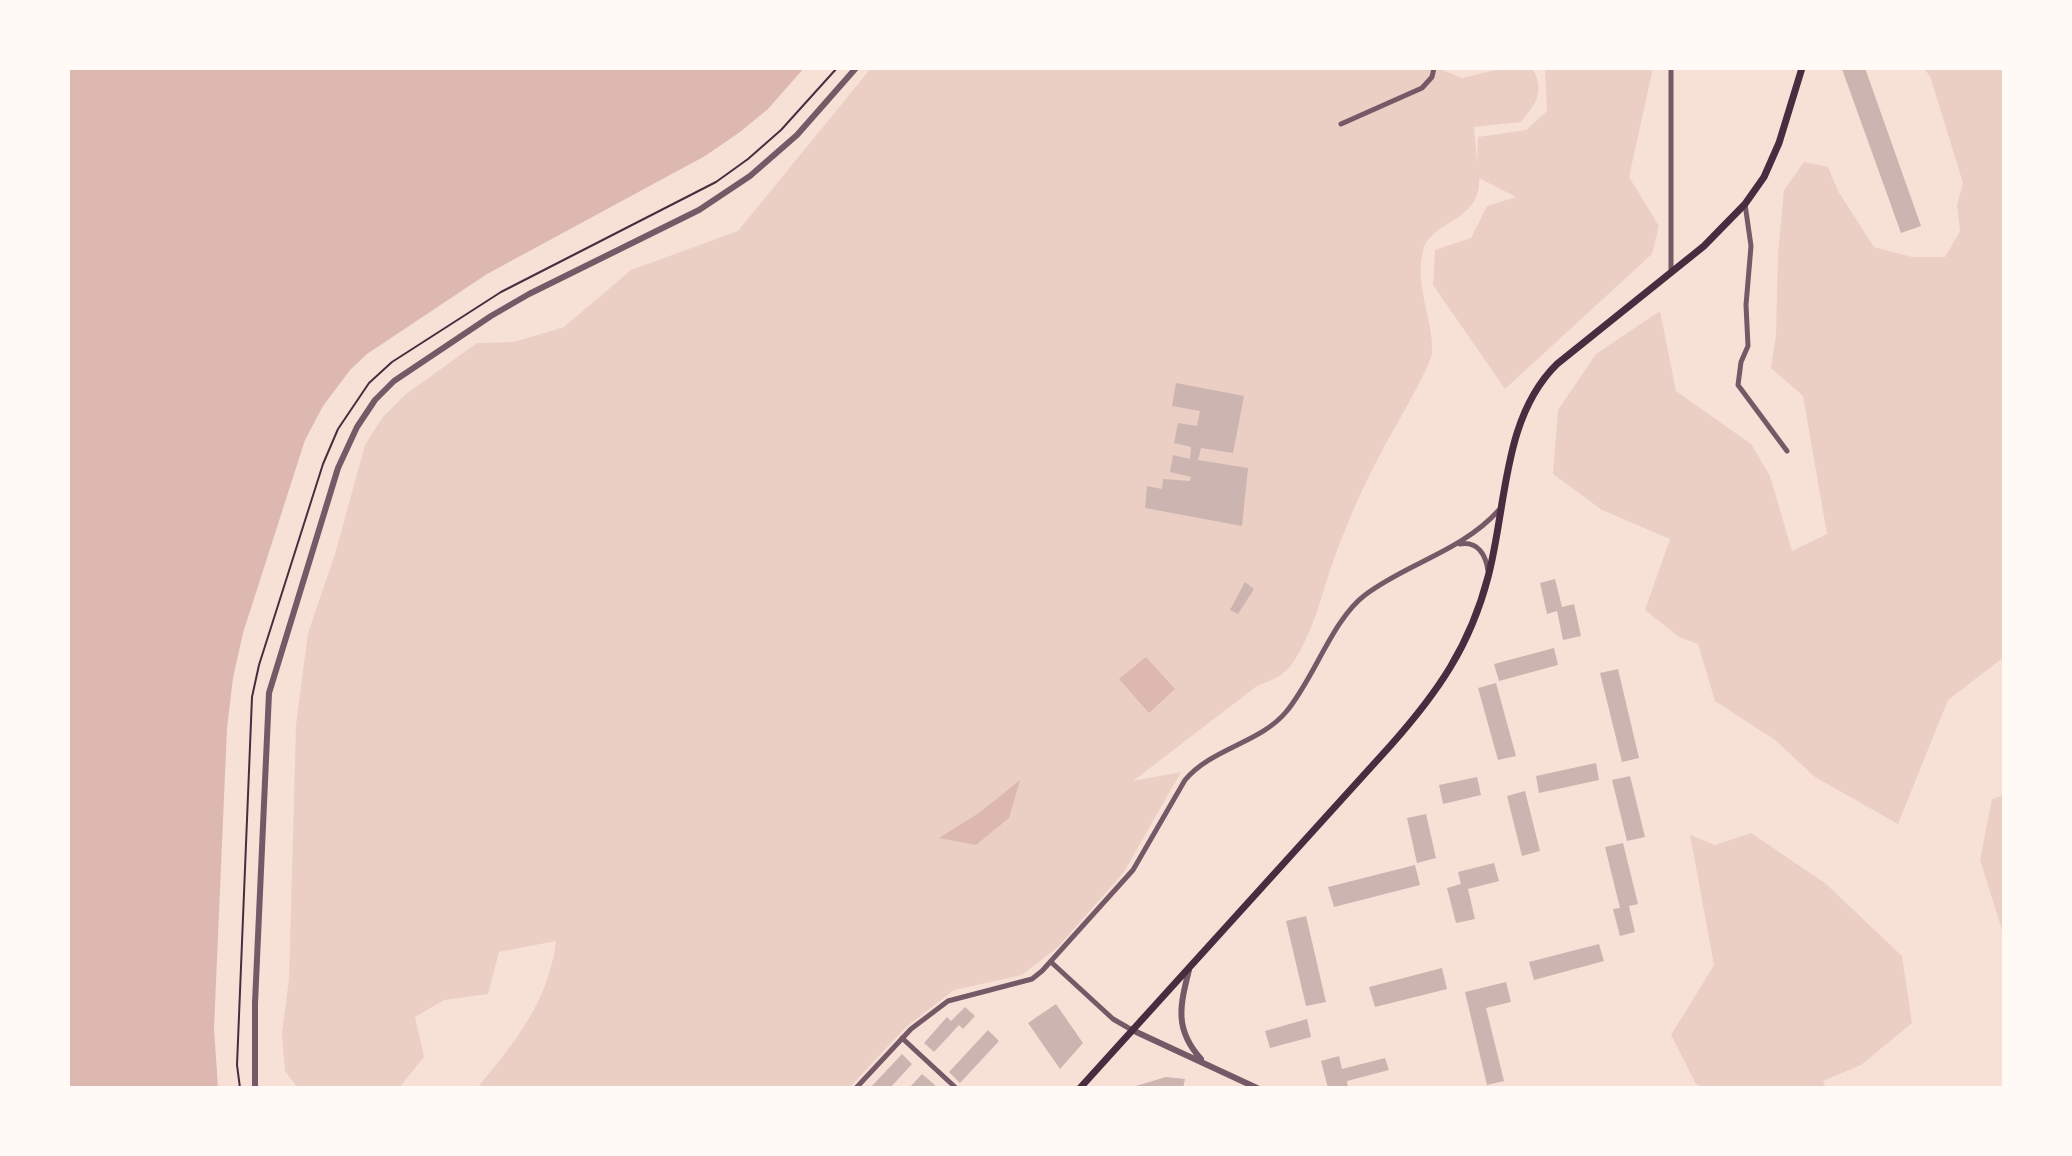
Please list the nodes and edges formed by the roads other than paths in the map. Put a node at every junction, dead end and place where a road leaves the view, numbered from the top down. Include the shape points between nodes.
1 (856, 68) edge
2 (1434, 68) edge
3 (1671, 68) edge
4 (1802, 68) edge
5 (1341, 124) dead end
6 (1745, 204) junction
7 (1671, 272) junction
8 (1787, 451) dead end
9 (1502, 507) junction
10 (1455, 545) junction
11 (1489, 575) junction
12 (1051, 962) junction
13 (1189, 970) junction
14 (1132, 1030) junction
15 (902, 1038) junction
16 (1204, 1061) junction
17 (255, 1088) edge
18 (856, 1088) edge
19 (956, 1088) edge
20 (1080, 1088) edge
21 (1257, 1088) edge

1 - 17 street via 790,142 750,176 699,210 529,294 465,332 394,381 357,427 338,468 269,693
2 - 5 street via 1422,88
3 - 7 street
4 - 6 main road via 1779,143
6 - 7 main road
6 - 8 street via 1751,246 1748,346 1738,385
7 - 9 main road via 1537,386 1519,429
9 - 10 street
9 - 11 main road
10 - 11 street via 1478,547
10 - 12 street via 1354,604 1285,713 1195,768 1133,870
11 - 13 main road via 1459,655 1427,705
12 - 14 street
12 - 15 street via 1032,979 948,1001
13 - 14 main road
13 - 16 street via 1181,1019 1187,1041
14 - 16 street
14 - 20 main road
15 - 18 street
15 - 19 street
16 - 21 street

